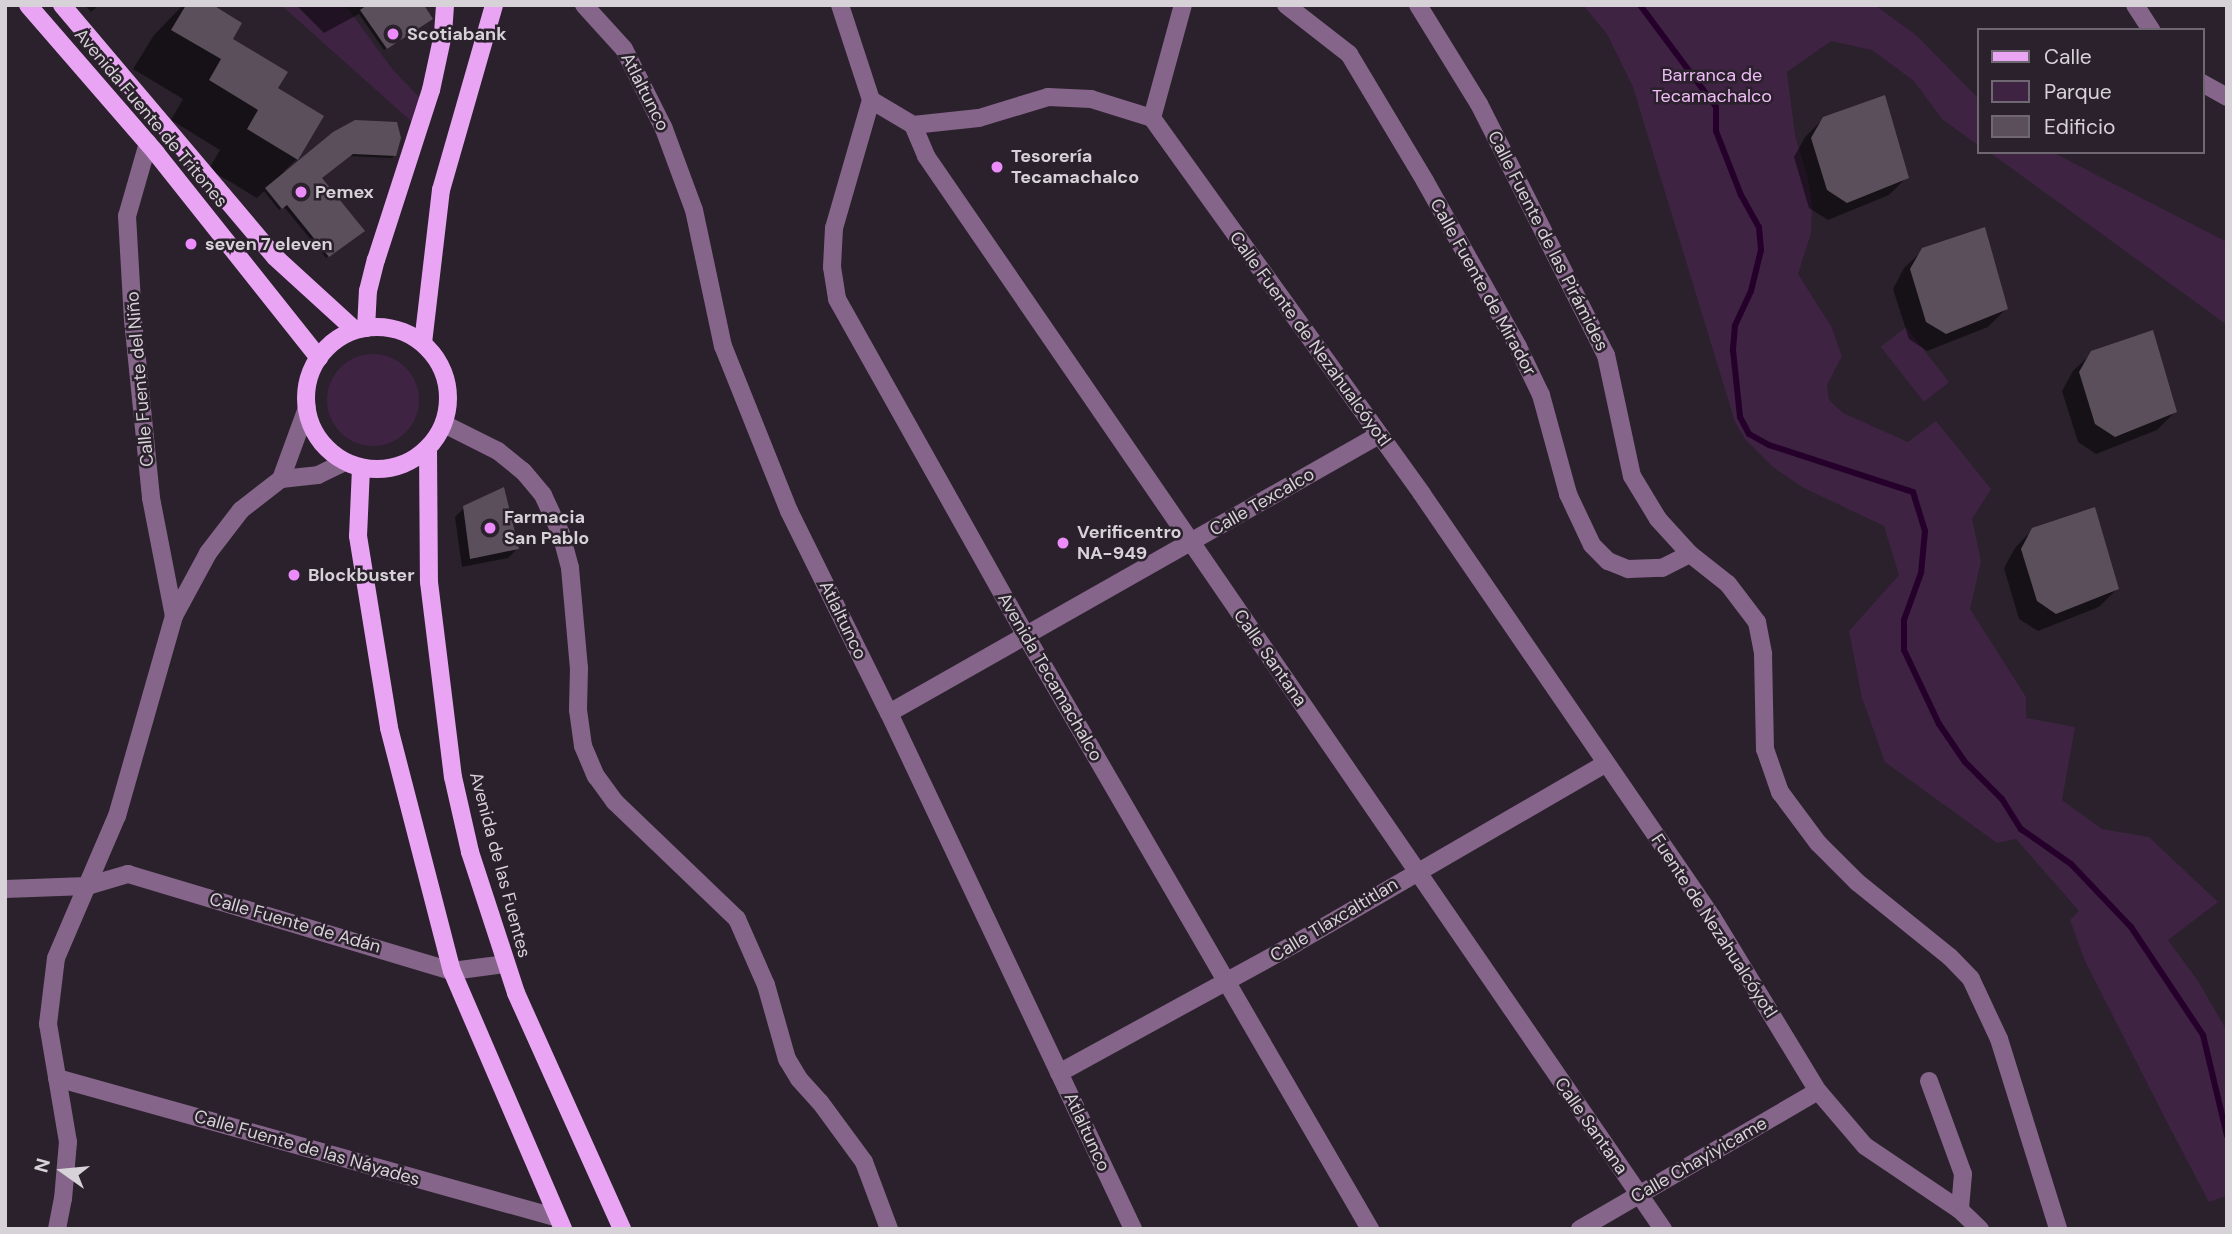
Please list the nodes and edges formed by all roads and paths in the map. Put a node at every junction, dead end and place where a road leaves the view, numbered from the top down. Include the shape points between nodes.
1 (28, 5) edge
2 (62, 5) edge
3 (445, 5) edge
4 (494, 5) edge
5 (584, 5) edge
6 (840, 5) edge
7 (1184, 5) edge
8 (1286, 5) edge
9 (1418, 5) edge
10 (2135, 5) edge
11 (2150, 28) edge
12 (2204, 84) edge
13 (2227, 97) edge
14 (871, 100) junction
15 (1152, 118) junction
16 (913, 125) junction
17 (148, 143) junction
18 (361, 329) junction
19 (423, 343) junction
20 (319, 358) junction
21 (307, 408) junction
22 (443, 424) junction
23 (1379, 435) junction
24 (428, 448) junction
25 (353, 465) junction
26 (281, 479) junction
27 (1191, 543) junction
28 (1690, 554) junction
29 (174, 616) junction
30 (1026, 636) junction
31 (889, 713) junction
32 (1606, 763) junction
33 (1416, 871) junction
34 (87, 886) junction
35 (5, 889) edge
36 (505, 964) junction
37 (452, 971) junction
38 (1226, 983) junction
39 (1059, 1073) junction
40 (57, 1078) junction
41 (1929, 1081) dead end
42 (1818, 1091) junction
43 (1639, 1194) junction
44 (1959, 1210) junction
45 (560, 1223) edge
46 (57, 1229) edge
47 (622, 1229) edge
48 (889, 1229) edge
49 (1133, 1229) edge
50 (1370, 1229) edge
51 (1580, 1229) edge
52 (1662, 1229) edge
53 (1980, 1229) edge
54 (2058, 1229) edge

1 - 17 main road, Avenida Fuente de Tritones
2 - 18 main road, Avenida Fuente de Tritones via 275,257
3 - 18 main road via 431,90 376,260
4 - 19 main road via 441,190
5 - 31 street, Atlaltunco via 624,49 664,129 694,210 723,346 789,511
6 - 14 street
7 - 15 street
8 - 28 street, Calle Fuente de Mirador via 1349,54 1425,181 1541,395 1568,494 1592,545 1608,561 1628,569 1662,568
9 - 28 street, Calle Fuente de las Pirámides via 1479,104 1606,355 1632,477 1658,519
10 - 11 street
12 - 13 street
14 - 16 street
14 - 30 street, Avenida Tecamachalco via 834,228 832,267 837,299
15 - 16 street via 1091,99 1048,96 979,118
15 - 23 street, Calle Fuente de Nezahualcóyotl
16 - 27 street, Calle Santana via 926,156
17 - 20 main road, Avenida Fuente de Tritones
17 - 29 street, Calle Fuente del Niño via 127,216 151,498
18 - 19 main road via 396,329
18 - 20 main road via 335,341
19 - 22 main road via 443,372 448,407
20 - 21 main road via 308,382
21 - 25 main road via 327,449
21 - 26 street
22 - 24 main road
22 - 48 street via 498,451 543,495 570,568 578,710 583,746 596,776 615,802 737,919 766,985 787,1059 864,1162
23 - 27 street, Calle Texcalco
23 - 32 street, Calle Fuente de Nezahualcóyotl
24 - 25 main road via 404,464 383,469
24 - 36 main road, Avenida de las Fuentes via 429,582 453,777 470,852
25 - 26 street
25 - 37 main road via 358,536 389,729
26 - 29 street via 241,510 208,553
27 - 30 street, Calle Texcalco
27 - 33 street, Calle Santana
28 - 54 street, Calle Fuente de las Pirámides via 1728,584 1757,622 1763,654 1765,749 1780,792 1818,843 1857,882 1971,979 1999,1039
29 - 34 street via 117,816
30 - 31 street, Calle Texcalco
30 - 38 street, Avenida Tecamachalco
31 - 39 street, Atlaltunco
32 - 33 street, Calle Tlaxcaltitlan
32 - 42 street, Fuente de Nezahualcóyotl via 1712,917
33 - 38 street, Calle Tlaxcaltitlan
33 - 43 street, Calle Santana
34 - 35 street, Calle Fuente de Adán
34 - 37 street, Calle Fuente de Adán via 128,874
34 - 40 street via 56,958 48,1024
36 - 37 street, Calle Fuente de Adán
36 - 47 main road, Avenida de las Fuentes
37 - 45 main road
38 - 39 street, Calle Tlaxcaltitlan
38 - 50 street, Avenida Tecamachalco
39 - 49 street, Atlaltunco
40 - 45 street, Calle Fuente de las Náyades
40 - 46 street via 68,1142
41 - 44 street via 1963,1174
42 - 43 street, Calle Chayiyicame
42 - 44 street via 1865,1146
43 - 51 street, Calle Chayiyicame
43 - 52 street, Calle Santana
44 - 53 street

